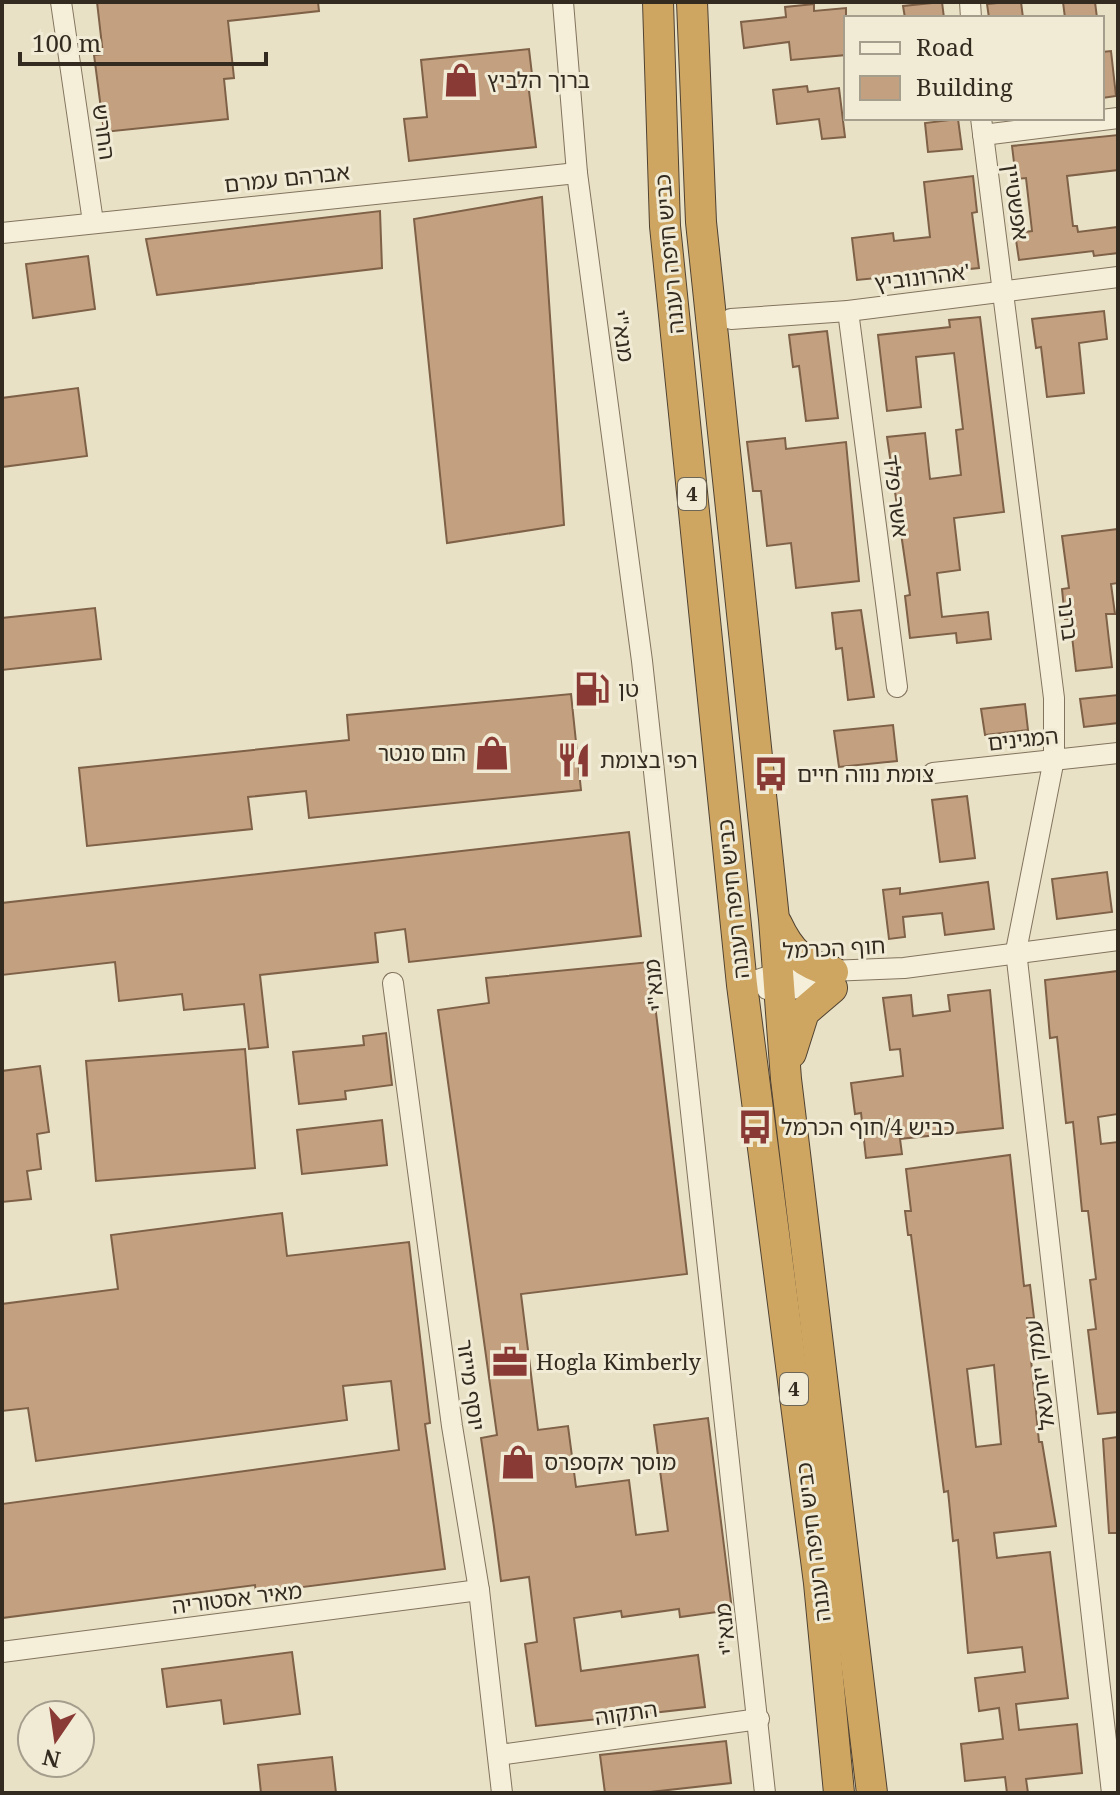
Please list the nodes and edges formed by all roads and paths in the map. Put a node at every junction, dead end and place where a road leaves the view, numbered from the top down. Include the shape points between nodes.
1 (61, 2) edge
2 (563, 2) edge
3 (658, 2) edge
4 (692, 2) edge
5 (1084, 120) edge
6 (982, 126) edge
7 (577, 173) junction
8 (93, 222) junction
9 (2, 233) edge
10 (1118, 277) edge
11 (1004, 292) junction
12 (848, 311) junction
13 (731, 319) dead end
14 (897, 687) dead end
15 (1118, 753) edge
16 (1054, 759) junction
17 (933, 773) dead end
18 (774, 919) junction
19 (1118, 940) edge
20 (1016, 951) junction
21 (832, 980) junction
22 (779, 982) junction
23 (393, 983) dead end
24 (742, 985) junction
25 (786, 1079) junction
26 (479, 1590) junction
27 (2, 1652) edge
28 (759, 1719) junction
29 (499, 1755) junction
30 (502, 1793) edge
31 (765, 1793) edge
32 (839, 1793) edge
33 (872, 1793) edge
34 (1112, 1793) edge

1 - 8 street, החרש
2 - 7 street, מנא"י
3 - 24 highway, כביש חיפה רעננה / 4 via 665,226
4 - 18 highway, כביש חיפה רעננה / 4 via 701,222
5 - 6 street
6 - 11 street, אפשטיין
7 - 8 street, אברהם עמרם
7 - 28 street, מנא"י via 642,661
8 - 9 street, אברהם עמרם
10 - 11 street, אהרונוביץ'
11 - 12 street, אהרונוביץ'
11 - 16 street, ברנר via 1054,698
12 - 13 street, אהרונוביץ'
12 - 14 street, אשר פלד
15 - 16 street, המגינים
16 - 17 street, המגינים
16 - 20 street, ברנר
18 - 21 highway via 787,946
18 - 22 highway, כביש חיפה רעננה / 4
19 - 20 street, חוף הכרמל
20 - 21 street, חוף הכרמל
20 - 34 street, עמק יזרעאל
21 - 22 street, חוף הכרמל
21 - 25 highway via 804,1012
22 - 24 street, חוף הכרמל
22 - 25 highway, כביש חיפה רעננה / 4
23 - 26 street, יוסף מייזר
24 - 32 highway, כביש חיפה רעננה / 4 via 819,1583
25 - 33 highway, כביש חיפה רעננה / 4
26 - 27 street, מאיר אסטוריה
26 - 29 street, יוסף מייזר
28 - 29 street, התקוה
28 - 31 street, מנא"י
29 - 30 street, יוסף מייזר

